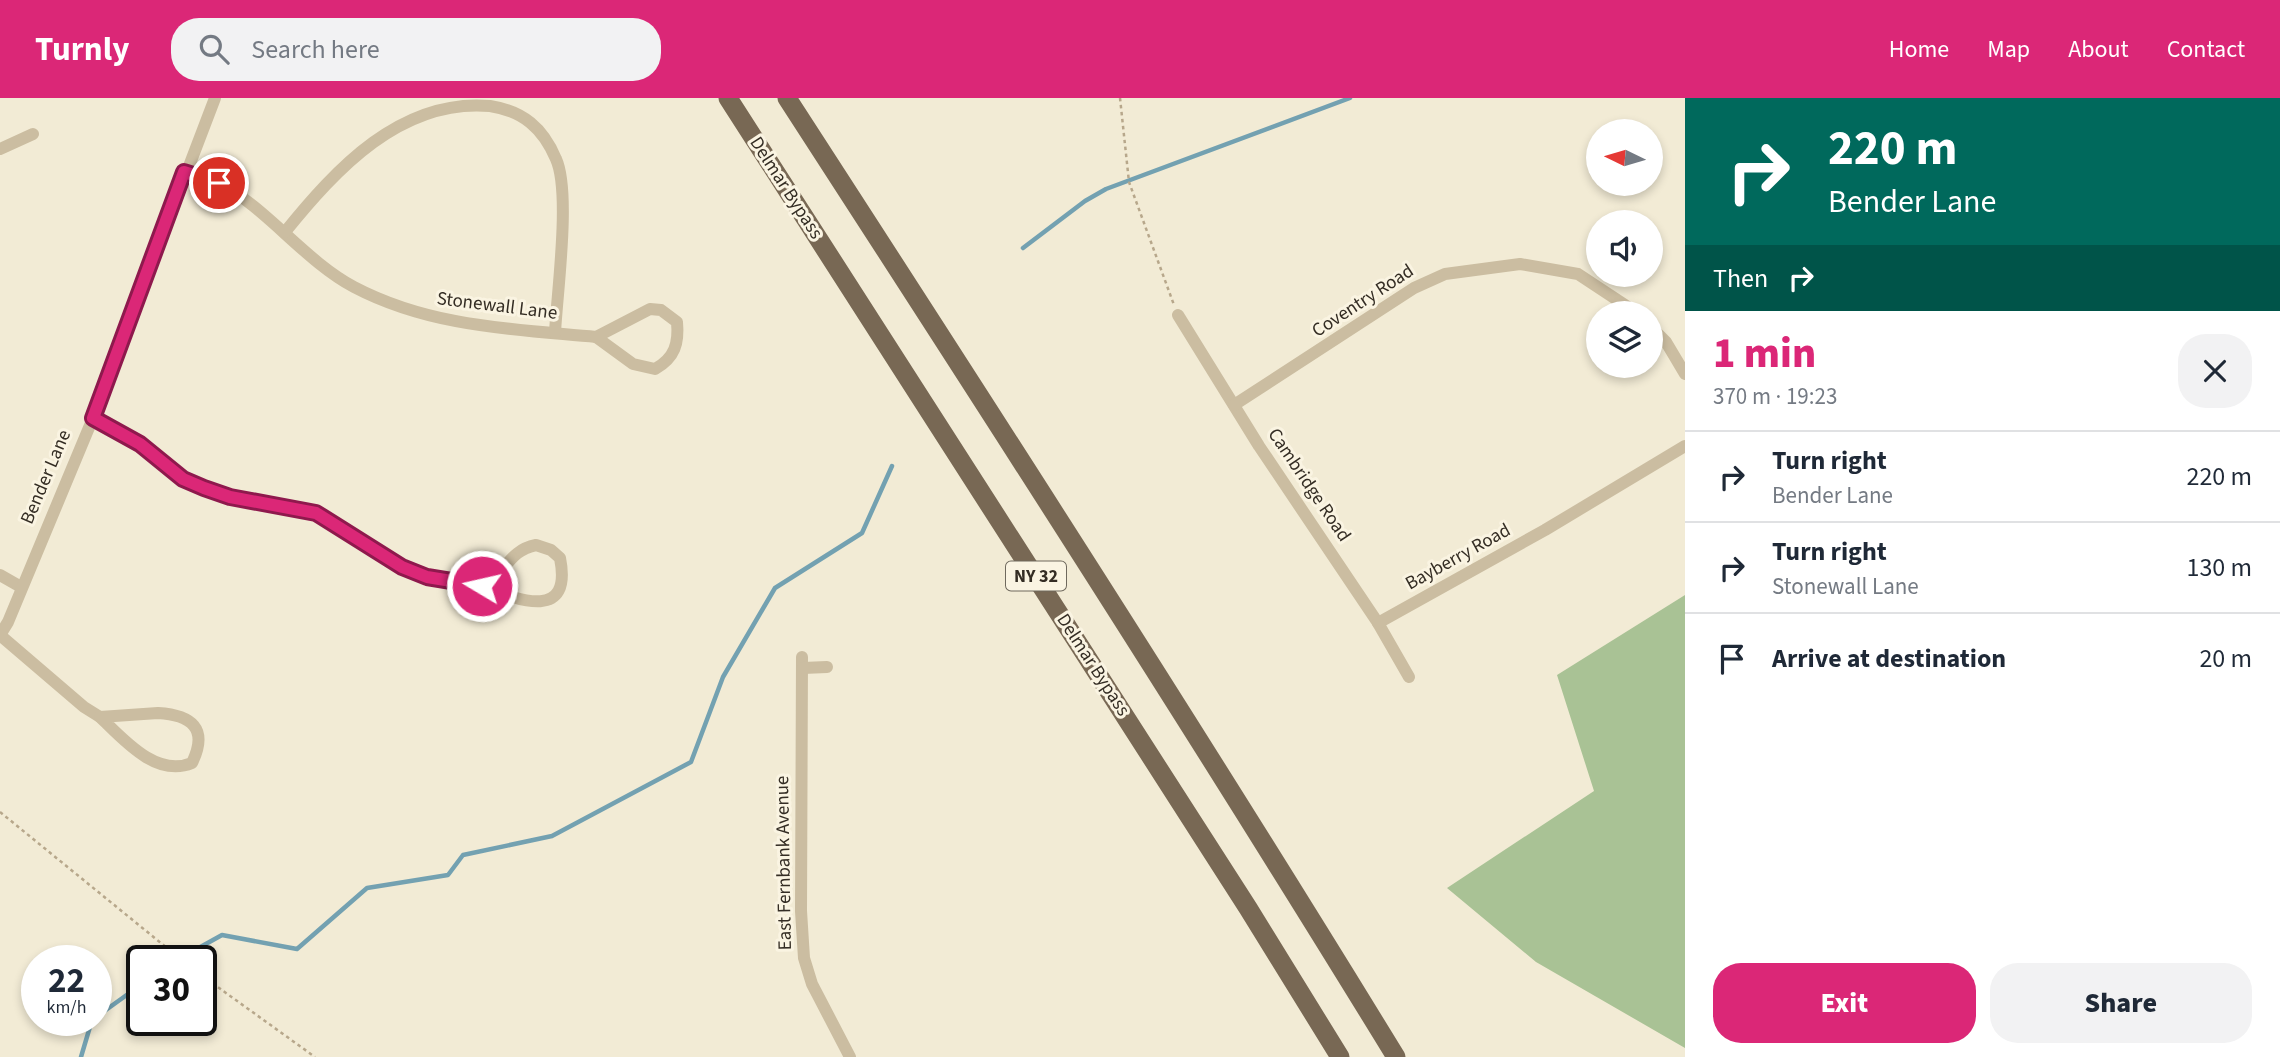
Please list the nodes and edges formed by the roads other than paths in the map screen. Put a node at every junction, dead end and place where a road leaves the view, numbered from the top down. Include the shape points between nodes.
1 (215, 98) edge
2 (728, 98) edge
3 (787, 98) edge
4 (33, 134) dead end
5 (0, 149) edge
6 (184, 172) junction
7 (285, 232) junction
8 (1619, 301) edge
9 (1178, 314) road end
10 (555, 333) junction
11 (596, 337) junction
12 (1663, 339) edge
13 (1685, 374) edge
14 (1234, 405) junction
15 (93, 418) junction
16 (1685, 446) edge
17 (0, 575) edge
18 (482, 586) junction
19 (20, 587) junction
20 (1378, 623) junction
21 (0, 635) edge
22 (827, 667) dead end
23 (1409, 677) dead end
24 (100, 717) junction
25 (850, 1057) edge
26 (1340, 1057) edge
27 (1396, 1057) edge

1 - 6 street, Bender Lane
2 - 26 main road, Delmar Bypass / NY 32
3 - 27 main road, NY 32 via 1218,766
4 - 5 street
6 - 7 street, Stonewall Lane via 219,183
6 - 15 street, Bender Lane
7 - 10 street, Stonewall Lane via 353,286 407,311 445,321
7 - 10 street via 345,164 399,122 455,102 519,113 540,129 557,160 563,186
8 - 14 street, Coventry Road via 1578,274 1553,268 1500,264 1445,274 1414,288
9 - 14 street, Cambridge Road
10 - 11 street, Stonewall Lane
11 - 11 street via 633,364 655,369 674,354 679,339 677,321 661,310 650,309
12 - 13 street
14 - 20 street, Cambridge Road
15 - 18 street via 140,444 183,479 230,497 316,513 402,567 427,577
15 - 19 street, Bender Lane
16 - 20 street, Bayberry Road
17 - 19 street
18 - 18 street via 521,601 546,601 562,584 560,558 536,545 520,549 499,575
19 - 21 street, Bender Lane
20 - 23 street, Cambridge Road
21 - 24 street
22 - 25 street, East Fernbank Avenue via 802,663 801,911 804,958 812,984
24 - 24 street via 143,755 161,764 182,767 191,763 197,751 198,734 189,719 158,713

